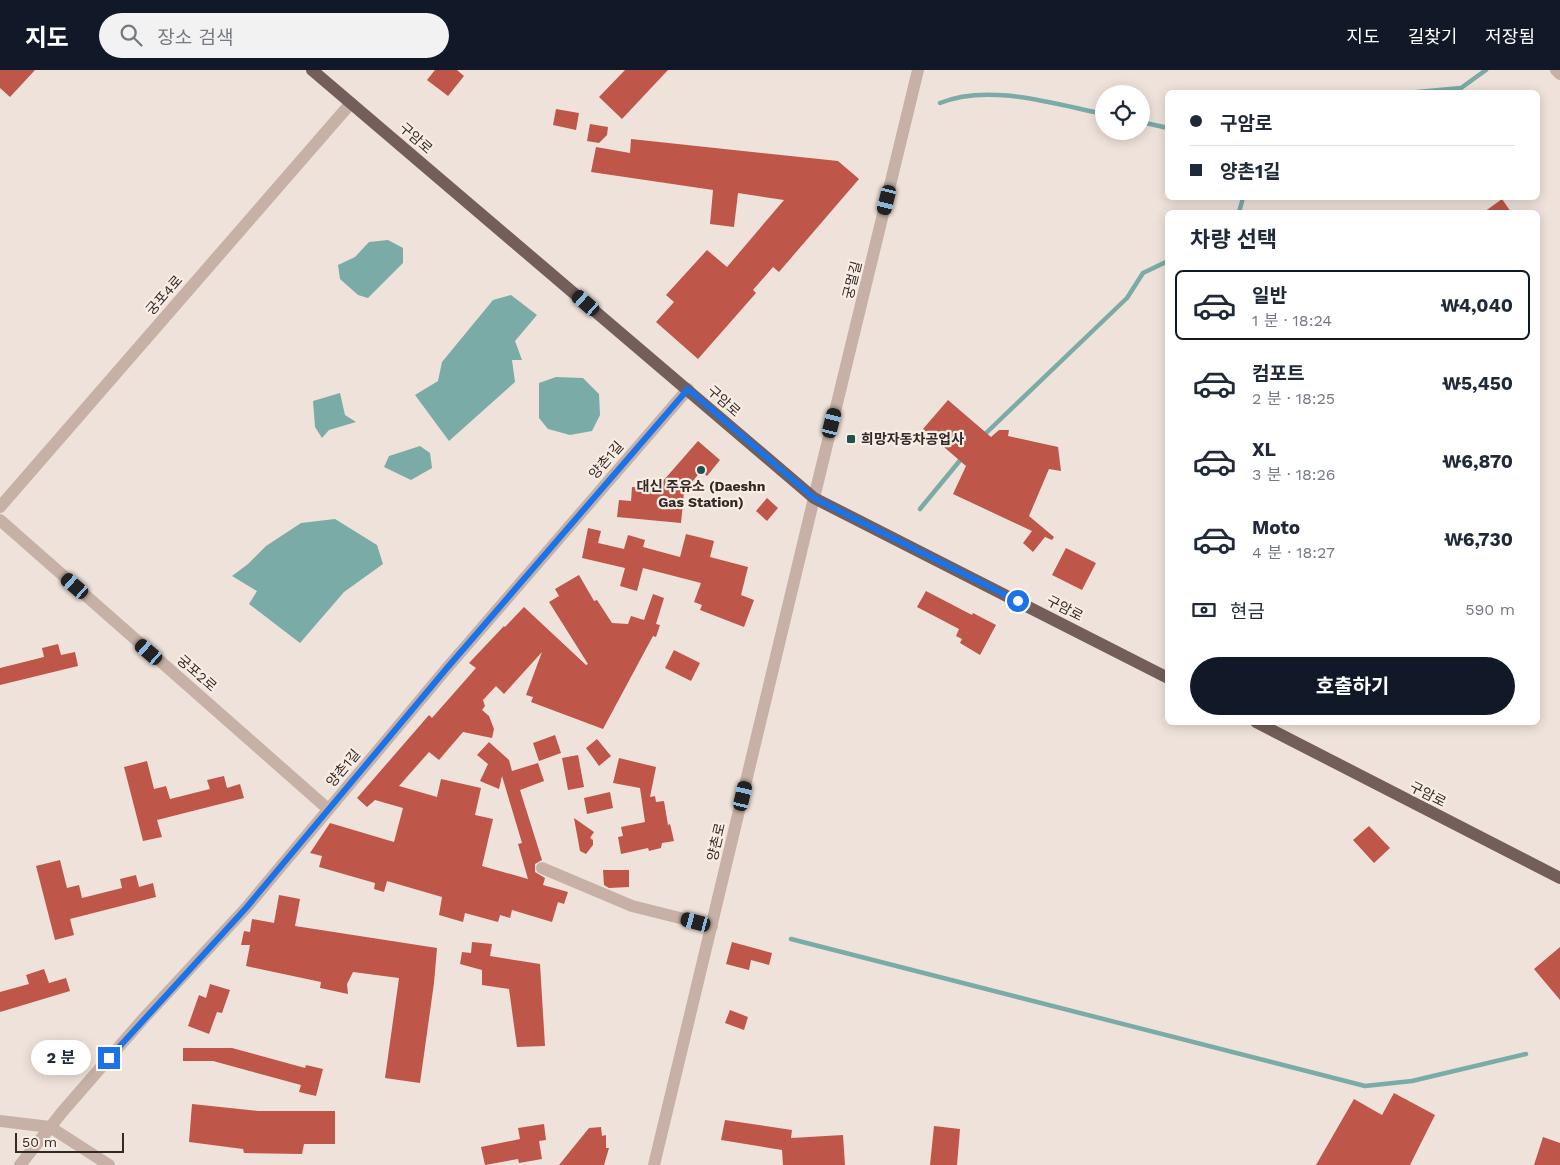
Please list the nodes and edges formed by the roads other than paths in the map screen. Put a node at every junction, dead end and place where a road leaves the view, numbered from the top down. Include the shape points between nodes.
1 (312, 70) edge
2 (918, 70) edge
3 (1556, 70) edge
4 (1560, 74) edge
5 (351, 103) junction
6 (688, 389) junction
7 (814, 498) junction
8 (0, 507) edge
9 (0, 520) edge
10 (1165, 676) edge
11 (1262, 725) edge
12 (328, 809) junction
13 (542, 868) dead end
14 (1560, 878) edge
15 (712, 926) junction
16 (0, 1121) edge
17 (50, 1127) junction
18 (20, 1165) edge
19 (109, 1165) edge
20 (654, 1165) edge

1 - 5 main road, 구암로
2 - 7 street, 궁멀길
3 - 4 street
5 - 6 main road, 구암로
5 - 8 street, 궁포4로
6 - 7 main road, 구암로
6 - 12 street, 양촌1길
7 - 10 main road, 구암로
7 - 15 street, 양촌로
9 - 12 street, 궁포2로
11 - 14 main road, 구암로
12 - 17 street, 양촌1길 via 246,908 144,1018
13 - 15 street via 632,906
15 - 20 street, 양촌로
16 - 17 street
17 - 18 street, 양촌1길
17 - 19 street

